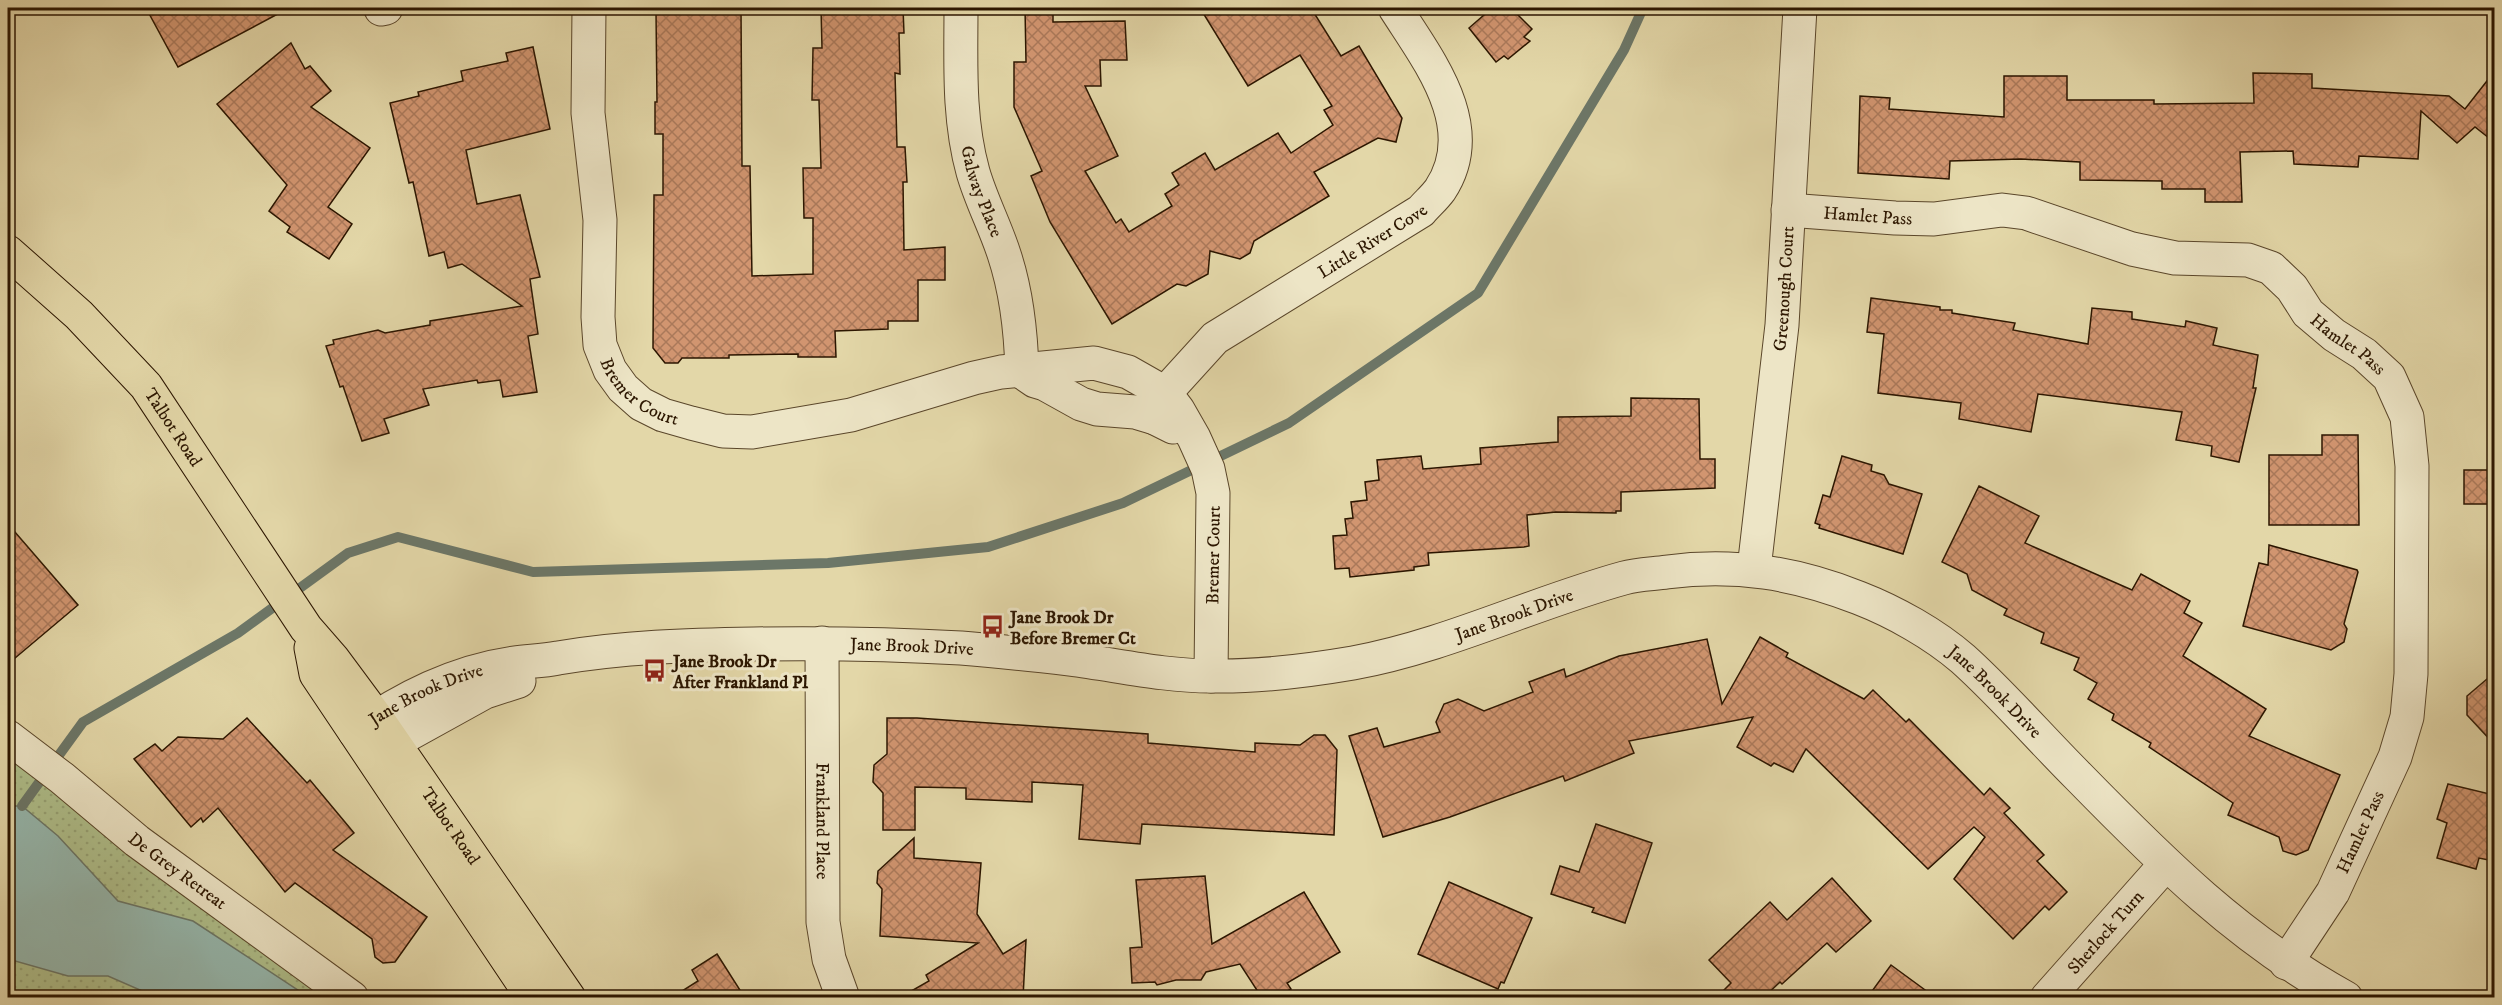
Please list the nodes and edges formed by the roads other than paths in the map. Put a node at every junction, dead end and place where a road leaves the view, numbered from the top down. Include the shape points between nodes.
1 (589, 8) edge
2 (961, 8) edge
3 (1395, 8) edge
4 (1800, 8) edge
5 (1788, 210) junction
6 (8, 252) edge
7 (1022, 372) junction
8 (1160, 406) junction
9 (1754, 569) junction
10 (822, 643) junction
11 (1211, 676) junction
12 (374, 736) junction
13 (19, 745) edge
14 (2165, 865) junction
15 (2286, 963) junction
16 (537, 990) edge
17 (352, 998) edge
18 (843, 998) edge
19 (2047, 998) edge
20 (2346, 998) edge

1 - 7 street, Bremer Court via 588,113 600,220 600,345 610,370 641,404 691,423 723,431 752,432 851,415 974,378
2 - 7 street, Galway Place via 965,140 1013,288 1021,327
3 - 8 street, Little River Cove via 1436,73 1455,123 1456,148 1440,190 1421,211 1215,338
4 - 5 street, Greenough Court
5 - 9 street, Greenough Court via 1777,381
5 - 15 street, Hamlet Pass via 1934,219 2002,210 2026,213 2175,258 2248,261 2271,268 2292,288 2308,314 2389,377 2407,417 2412,466 2411,674 2407,717 2395,757 2333,892
6 - 12 main road, Talbot Road via 79,315 146,386 306,628 316,674
7 - 8 street, Bremer Court via 1097,409 1135,412
7 - 8 street, Bremer Court via 1094,363 1128,372
8 - 11 street, Bremer Court via 1194,438 1214,493
9 - 11 street, Jane Brook Drive via 1692,569 1628,577 1419,647 1357,662 1291,672
9 - 14 street, Jane Brook Drive via 1817,583 1865,600 1960,657
10 - 11 street, Jane Brook Drive via 961,648
10 - 12 street, Jane Brook Drive via 667,645 536,662 523,679
10 - 18 street, Frankland Place via 823,922 829,959
12 - 16 main road, Talbot Road
13 - 17 street, De Grey Retreat via 145,847
14 - 15 street, Jane Brook Drive via 2224,917
14 - 19 street, Sherlock Turn
15 - 20 street, Jane Brook Drive

